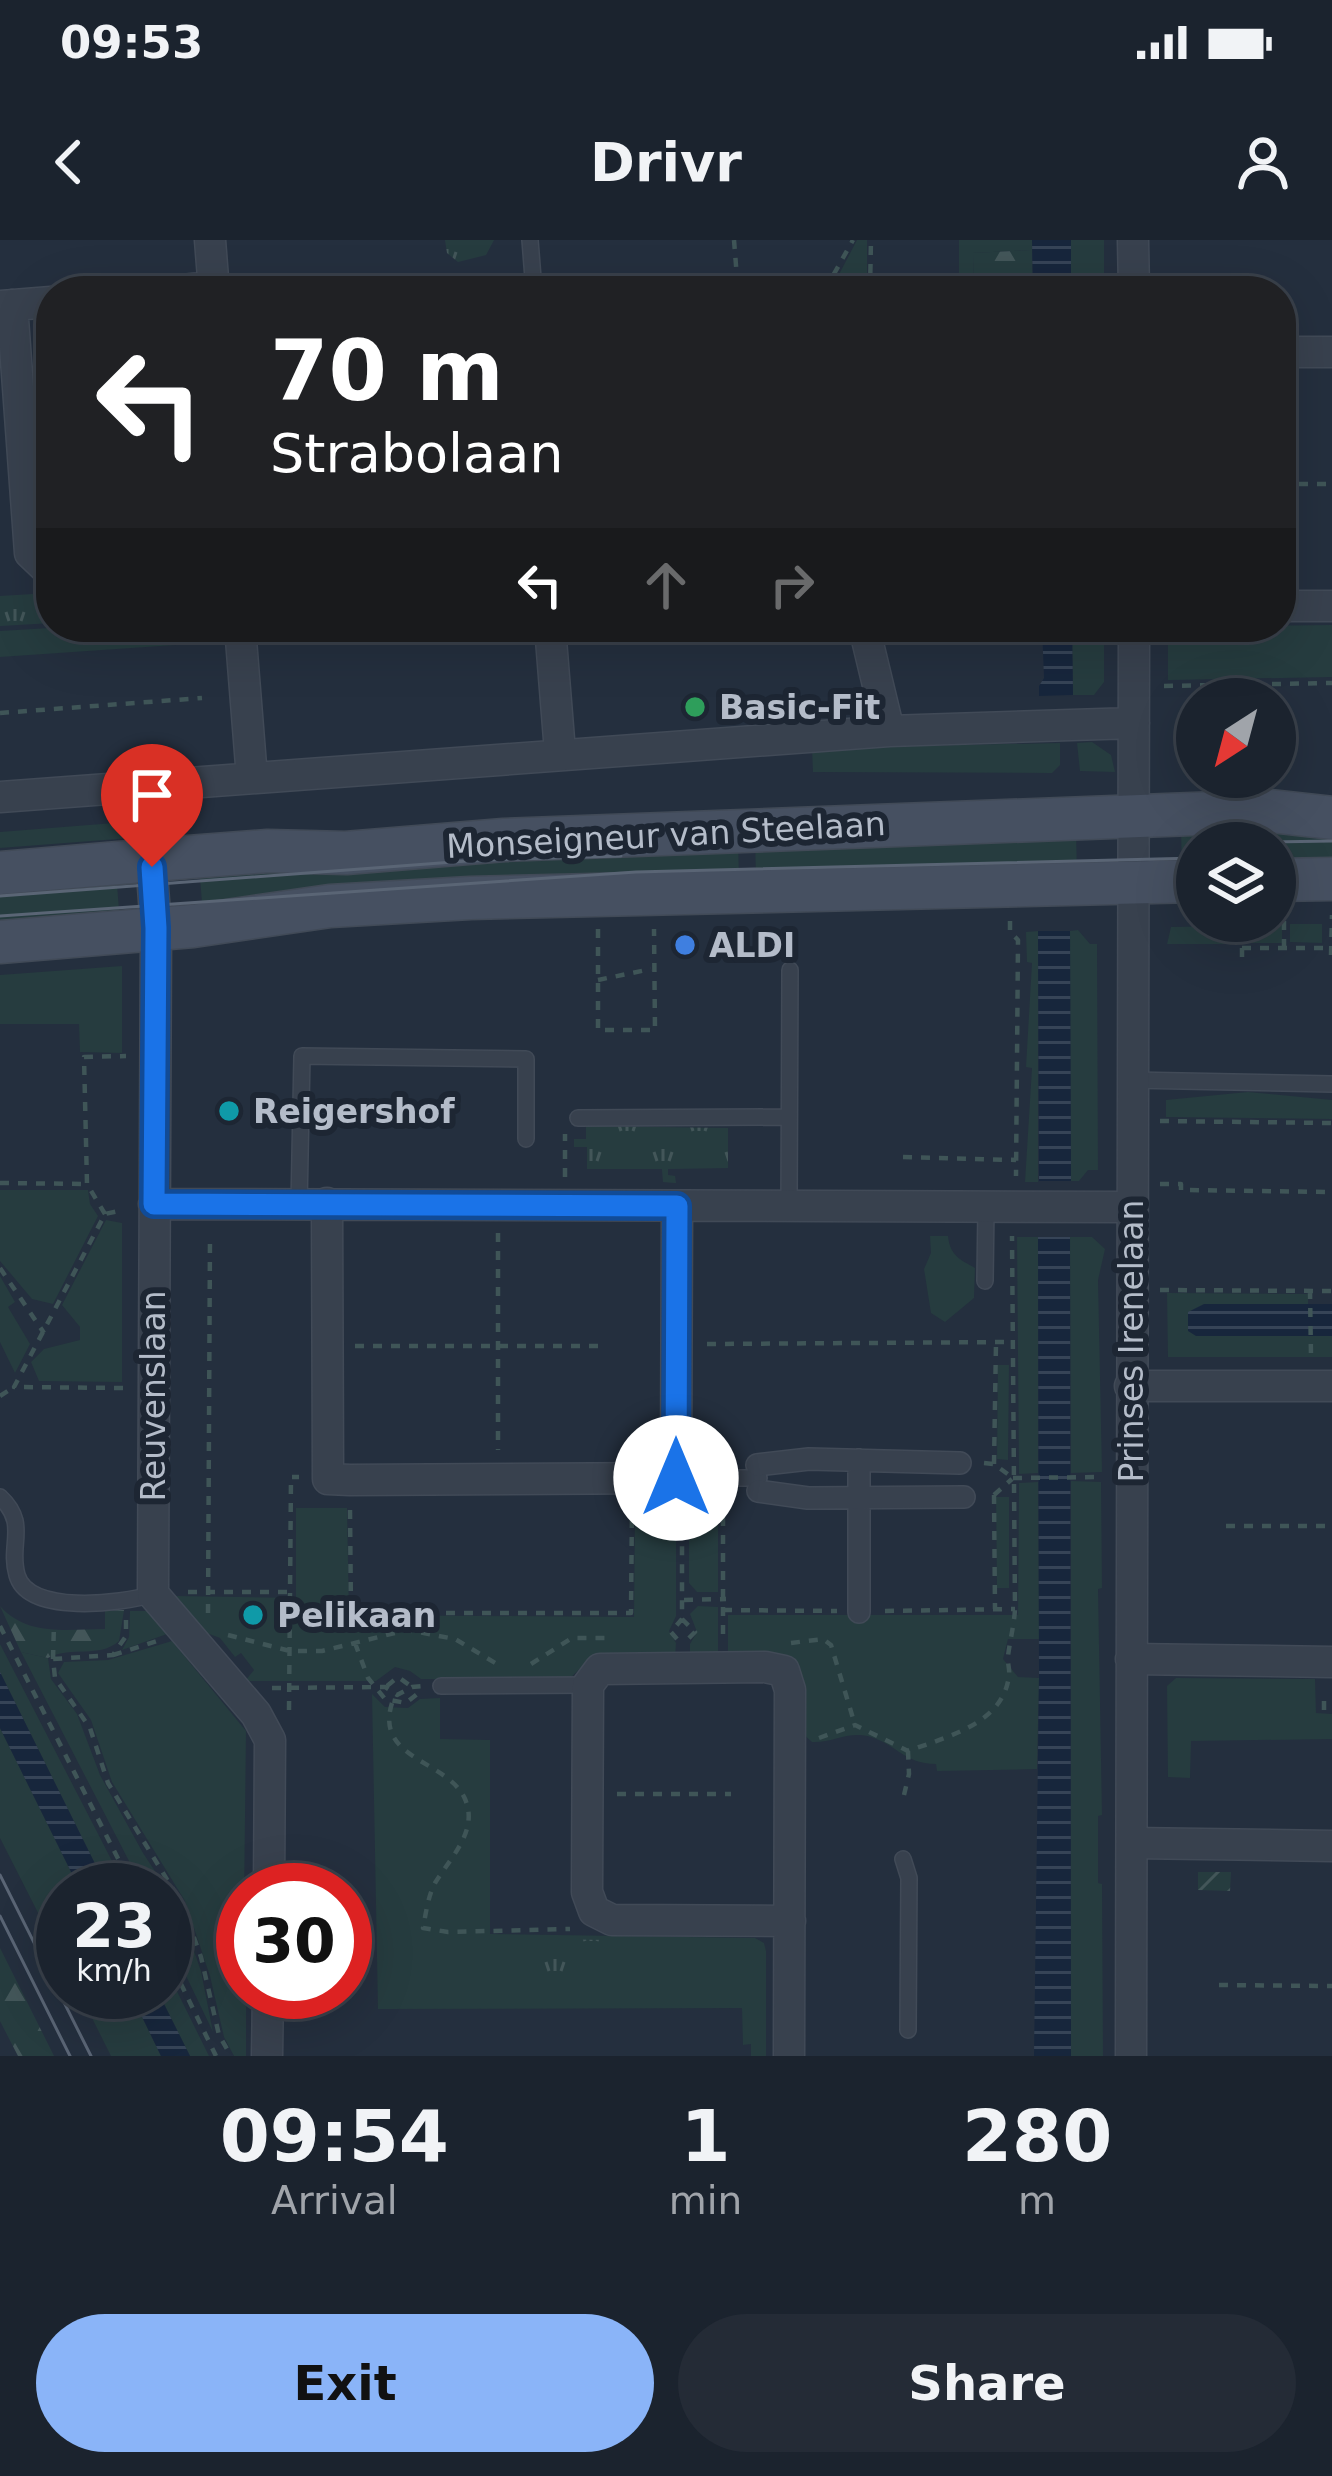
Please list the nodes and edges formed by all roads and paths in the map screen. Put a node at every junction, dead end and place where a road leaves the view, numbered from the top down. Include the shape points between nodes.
1 (210, 240) edge
2 (530, 240) edge
3 (734, 240) edge
4 (853, 240) edge
5 (871, 240) edge
6 (1133, 240) edge
7 (213, 276) edge
8 (533, 276) edge
9 (737, 276) edge
10 (833, 276) edge
11 (870, 276) edge
12 (1134, 276) edge
13 (36, 303) edge
14 (6, 305) edge
15 (1296, 352) edge
16 (1332, 352) edge
17 (1296, 484) edge
18 (1332, 484) edge
19 (36, 558) edge
20 (1296, 606) edge
21 (1332, 606) edge
22 (241, 642) edge
23 (551, 642) edge
24 (868, 642) edge
25 (1134, 642) edge
26 (1332, 683) edge
27 (1134, 686) junction
28 (202, 698) dead end
29 (0, 712) edge
30 (1134, 723) junction
31 (889, 730) junction
32 (560, 752) junction
33 (252, 778) junction
34 (0, 797) edge
35 (1332, 818) edge
36 (1134, 819) junction
37 (151, 860) junction
38 (0, 873) edge
39 (1332, 879) edge
40 (1176, 880) edge
41 (1131, 881) junction
42 (1296, 890) edge
43 (1010, 909) dead end
44 (1332, 909) edge
45 (789, 914) dead end
46 (654, 916) dead end
47 (598, 918) dead end
48 (156, 928) junction
49 (0, 942) edge
50 (1242, 942) edge
51 (1284, 942) edge
52 (1284, 948) junction
53 (1331, 951) edge
54 (654, 968) junction
55 (790, 970) joint
56 (598, 980) junction
57 (156, 1055) junction
58 (1131, 1080) junction
59 (1332, 1084) edge
60 (789, 1117) junction
61 (578, 1118) joint
62 (1130, 1120) junction
63 (1332, 1123) edge
64 (526, 1139) dead end
65 (903, 1157) dead end
66 (1016, 1160) junction
67 (0, 1183) edge
68 (87, 1184) junction
69 (1332, 1192) edge
70 (1131, 1195) junction
71 (154, 1204) junction
72 (313, 1204) junction
73 (497, 1204) junction
74 (210, 1205) junction
75 (565, 1205) junction
76 (677, 1206) junction
77 (790, 1206) junction
78 (1001, 1207) junction
79 (105, 1214) junction
80 (0, 1268) edge
81 (985, 1281) dead end
82 (1130, 1289) junction
83 (1310, 1290) junction
84 (1332, 1291) edge
85 (44, 1333) junction
86 (1311, 1336) dead end
87 (1012, 1342) junction
88 (996, 1343) junction
89 (677, 1344) junction
90 (326, 1346) junction
91 (498, 1346) junction
92 (602, 1346) dead end
93 (1130, 1386) junction
94 (1332, 1386) edge
95 (14, 1387) junction
96 (153, 1388) junction
97 (0, 1396) edge
98 (809, 1459) junction
99 (860, 1460) junction
100 (910, 1461) junction
101 (994, 1464) junction
102 (965, 1467) junction
103 (1079, 1477) dead end
104 (632, 1478) junction
105 (676, 1478) junction
106 (758, 1478) junction
107 (1013, 1478) junction
108 (339, 1479) junction
109 (501, 1479) junction
110 (723, 1491) dead end
111 (994, 1496) junction
112 (0, 1497) edge
113 (968, 1497) junction
114 (808, 1498) junction
115 (859, 1498) junction
116 (908, 1498) junction
117 (1226, 1526) dead end
118 (1332, 1526) edge
119 (210, 1592) junction
120 (290, 1592) junction
121 (139, 1598) junction
122 (724, 1599) junction
123 (54, 1600) junction
124 (682, 1600) junction
125 (723, 1610) dead end
126 (995, 1610) dead end
127 (860, 1612) dead end
128 (682, 1619) junction
129 (0, 1626) edge
130 (198, 1635) junction
131 (614, 1640) dead end
132 (355, 1643) junction
133 (290, 1651) junction
134 (113, 1655) junction
135 (682, 1656) junction
136 (53, 1659) junction
137 (1131, 1659) junction
138 (1332, 1662) edge
139 (510, 1666) dead end
140 (523, 1667) dead end
141 (588, 1685) junction
142 (290, 1686) junction
143 (433, 1686) junction
144 (385, 1687) junction
145 (412, 1687) junction
146 (374, 1688) junction
147 (238, 1691) junction
148 (392, 1703) junction
149 (790, 1739) junction
150 (269, 1740) junction
151 (908, 1751) junction
152 (589, 1794) junction
153 (731, 1794) dead end
154 (904, 1795) dead end
155 (1132, 1843) junction
156 (1332, 1846) edge
157 (903, 1859) dead end
158 (120, 1863) edge
159 (268, 1863) edge
160 (594, 1911) junction
161 (790, 1922) junction
162 (1219, 1985) dead end
163 (1332, 1986) edge
164 (192, 2007) edge
165 (268, 2019) edge
166 (908, 2030) dead end
167 (216, 2056) edge
168 (231, 2056) edge
169 (267, 2056) edge
170 (789, 2056) edge
171 (1131, 2056) edge

1 - 7 street
2 - 8 lane
3 - 9 path
4 - 10 path
5 - 11 path
6 - 12 street
13 - 14 street
14 - 19 street
15 - 16 street
17 - 18 path
20 - 21 street
22 - 33 street
23 - 32 street
24 - 31 street
25 - 27 street, Prinses Irenelaan
26 - 27 path
27 - 30 street, Prinses Irenelaan
28 - 29 path
30 - 31 street
30 - 36 street, Prinses Irenelaan
31 - 32 street
32 - 33 street
33 - 34 street
35 - 36 main road, Monseigneur van Steelaan via 1271,811
36 - 37 main road, Monseigneur van Steelaan via 724,830
36 - 41 street, Prinses Irenelaan
37 - 38 main road, Monseigneur van Steelaan
37 - 48 street, Reuvenslaan
39 - 42 main road
40 - 41 main road, Monseigneur van Steelaan
41 - 48 main road, Monseigneur van Steelaan via 470,898
41 - 58 street, Prinses Irenelaan
43 - 66 path via 1018,940
44 - 53 path
45 - 55 path
46 - 54 path
47 - 56 path
48 - 49 main road, Monseigneur van Steelaan
48 - 57 street, Reuvenslaan
50 - 52 path via 1242,952
51 - 52 path
52 - 53 path
54 - 56 path
54 - 56 path via 655,1030 598,1030
55 - 60 lane
57 - 68 path via 84,1057
57 - 71 street, Reuvenslaan
58 - 59 lane
58 - 62 street, Prinses Irenelaan
60 - 61 lane
60 - 77 lane
61 - 75 path via 565,1118
62 - 63 path
62 - 70 street, Prinses Irenelaan
64 - 72 lane via 526,1059 302,1056
65 - 66 path
66 - 78 path
67 - 68 path
68 - 79 path
69 - 70 path via 1181,1184
70 - 78 street
70 - 82 street, Prinses Irenelaan
71 - 74 street
71 - 79 path
71 - 96 street, Reuvenslaan
72 - 73 street
72 - 74 street
72 - 90 street
73 - 75 street
73 - 91 path
74 - 119 path
75 - 76 street
76 - 77 street
76 - 89 street
77 - 78 street
78 - 81 lane
78 - 87 path
79 - 85 path
80 - 85 path
82 - 83 path
82 - 93 street, Prinses Irenelaan
83 - 84 path
83 - 86 path
85 - 95 path
87 - 88 path
87 - 107 path
88 - 89 path
88 - 101 path
89 - 105 street
90 - 91 path
90 - 108 street
91 - 92 path
91 - 109 path
93 - 94 street
93 - 137 street, Prinses Irenelaan
95 - 96 path
95 - 97 path
96 - 121 street, Reuvenslaan
98 - 99 street
98 - 106 street
98 - 114 street
99 - 100 street
99 - 115 street
100 - 102 street
100 - 116 street
101 - 102 path
101 - 107 path
102 - 113 street
103 - 107 path
104 - 105 street
104 - 108 path via 632,1613 351,1613
104 - 109 street
105 - 106 lane
105 - 124 path
106 - 114 street
107 - 111 path
107 - 151 path via 1015,1609 1002,1696 969,1729
108 - 109 street
108 - 120 path via 291,1477
110 - 122 path
111 - 113 path
111 - 126 path
112 - 123 lane via 17,1525 23,1588 36,1600
113 - 116 street
114 - 115 street
115 - 116 street
115 - 127 street
117 - 118 path
119 - 120 path
119 - 121 path
119 - 130 path
120 - 133 path
121 - 123 lane
121 - 130 street
121 - 134 path
122 - 124 path
122 - 125 path
123 - 136 path
124 - 128 path
128 - 135 path via 671,1632
128 - 135 path via 695,1632
129 - 158 path
130 - 133 path
130 - 134 path
130 - 147 street
131 - 140 path via 572,1638
132 - 133 path
132 - 139 path via 407,1630 437,1633
132 - 146 path
133 - 142 path
134 - 136 path
135 - 141 street via 600,1669
135 - 149 street via 784,1671
136 - 168 path via 55,1678 90,1727 108,1784 182,1904
137 - 138 street
137 - 155 street, Prinses Irenelaan
141 - 143 lane
141 - 152 street
142 - 146 path
142 - 147 path
142 - 150 path via 288,1739
143 - 145 path
143 - 148 path
144 - 145 path via 397,1695
144 - 145 path via 398,1677
144 - 146 path
146 - 148 path
147 - 150 street
148 - 160 path via 388,1716 403,1749 456,1785 467,1802 467,1828 435,1883 423,1928 567,1932
149 - 151 path via 855,1725
149 - 161 street
150 - 159 street
151 - 154 path
152 - 153 path
152 - 160 street via 587,1892
155 - 156 street
155 - 171 street, Prinses Irenelaan
157 - 166 lane
160 - 161 street via 612,1919
161 - 170 street
162 - 163 path
164 - 167 path
165 - 169 street

